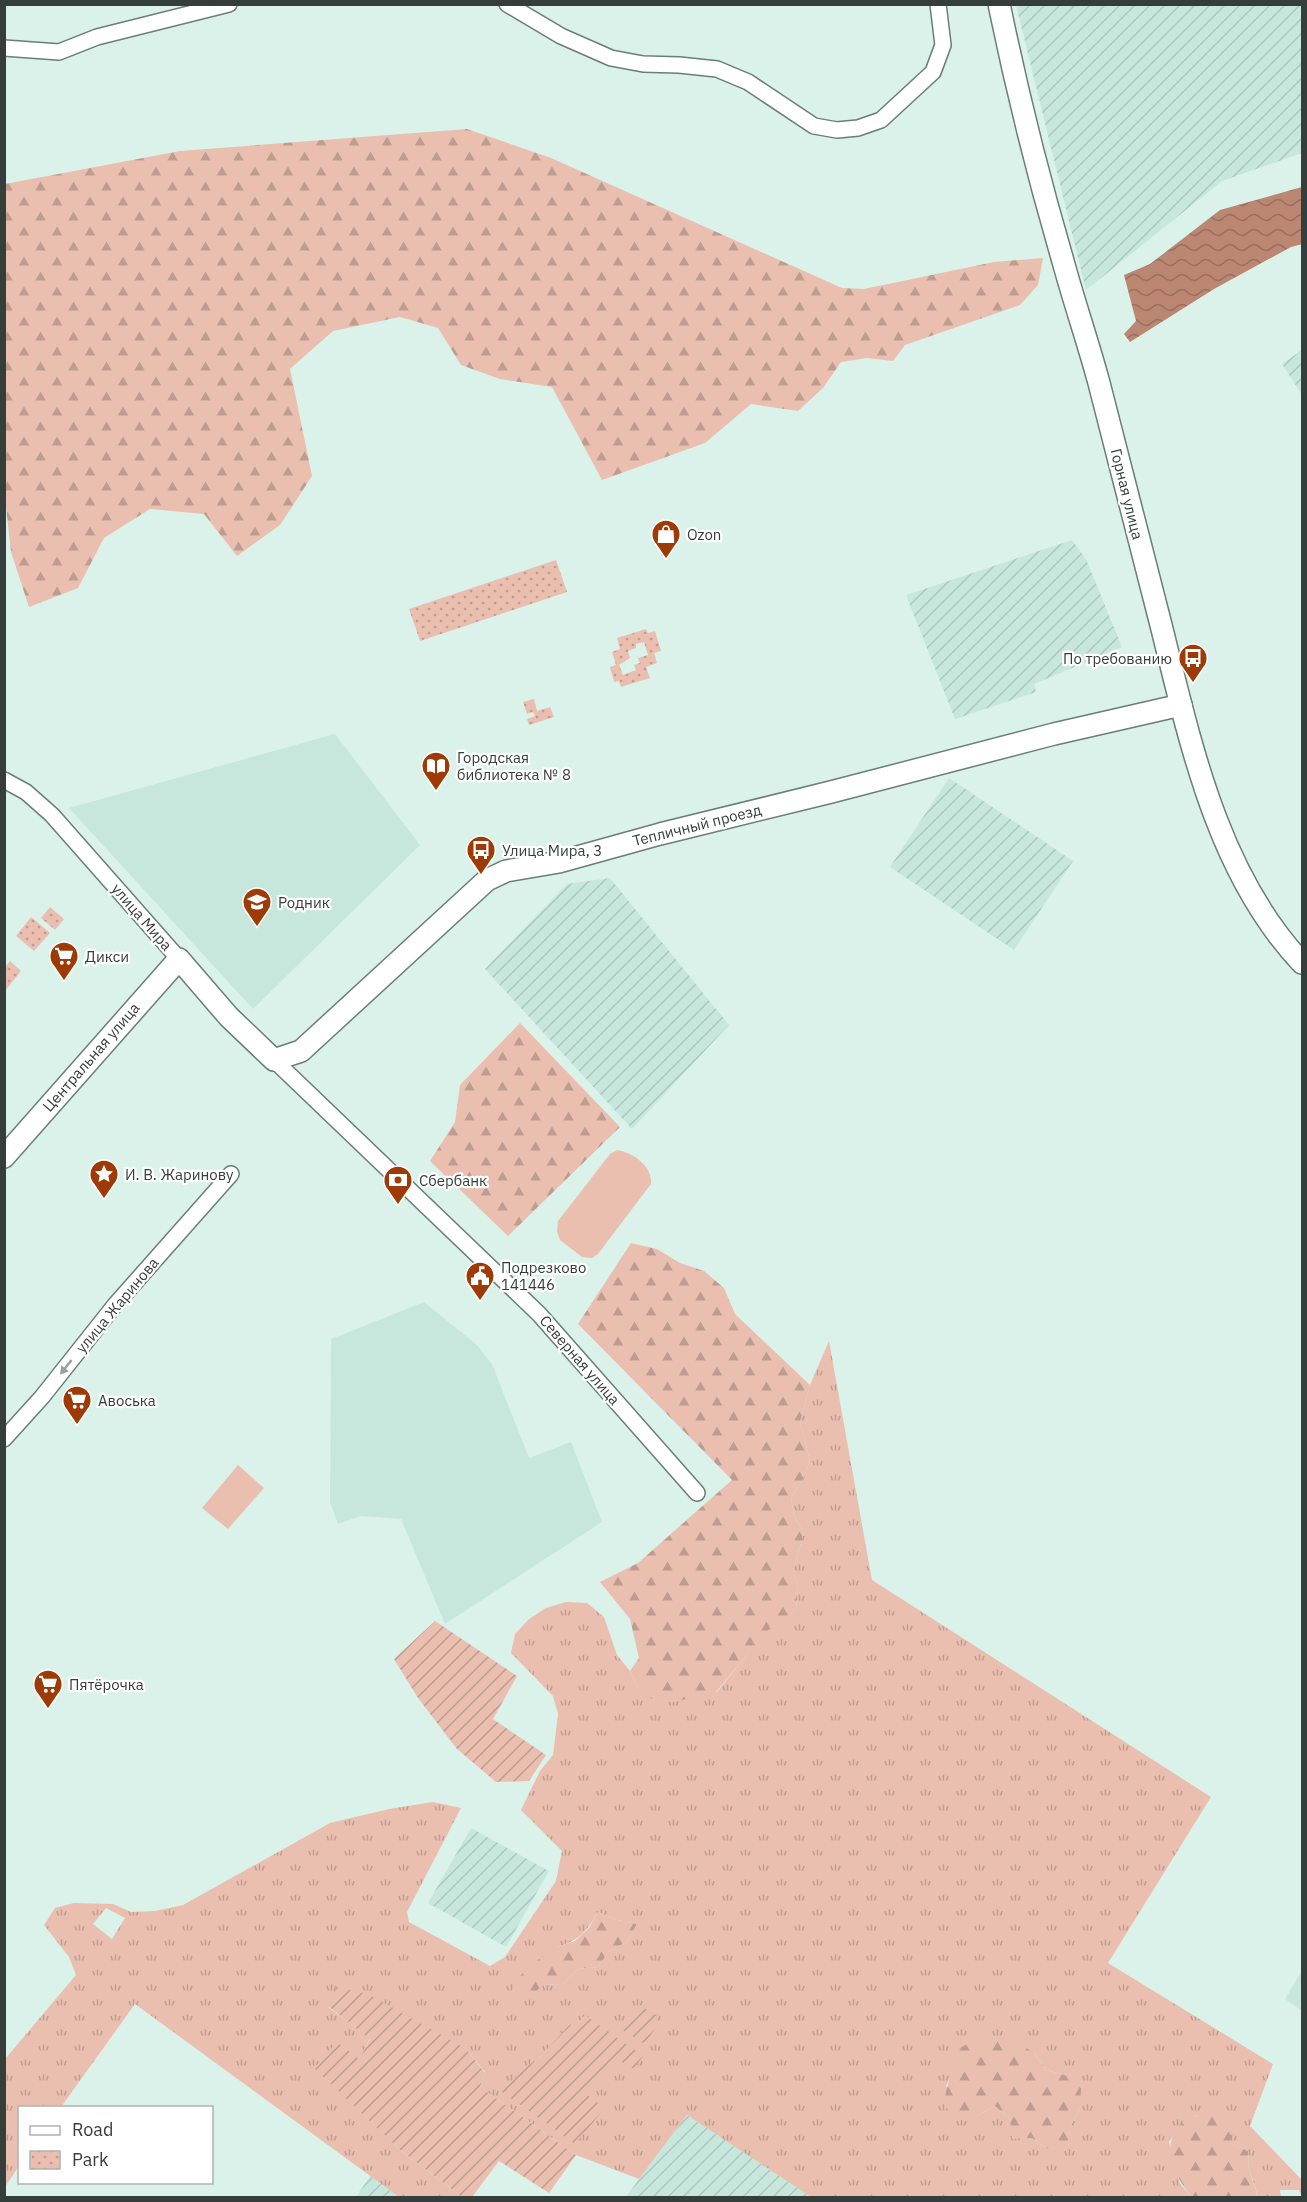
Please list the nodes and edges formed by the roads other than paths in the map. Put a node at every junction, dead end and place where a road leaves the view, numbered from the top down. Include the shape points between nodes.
1 (229, 4) edge
2 (507, 4) edge
3 (938, 4) edge
4 (999, 4) edge
5 (4, 48) edge
6 (1180, 705) junction
7 (4, 780) edge
8 (178, 959) junction
9 (1302, 963) edge
10 (274, 1060) junction
11 (4, 1157) edge
12 (231, 1174) dead end
13 (4, 1439) edge
14 (697, 1493) dead end

1 - 5 street via 97,37 59,52
2 - 3 street via 561,36 611,58 717,69 748,82 814,126 837,130 880,120 933,72 943,45
4 - 6 street, Горная улица via 1018,94 1098,379
6 - 9 street, Горная улица via 1221,832 1266,916
6 - 10 street, Тепличный проезд via 559,862 506,871 487,880 301,1051
7 - 8 street, улица Мира via 26,792 52,815
8 - 10 street, улица Мира
8 - 11 street, Центральная улица
10 - 14 street, Северная улица via 539,1314
12 -> 13 street, улица Жаринова

